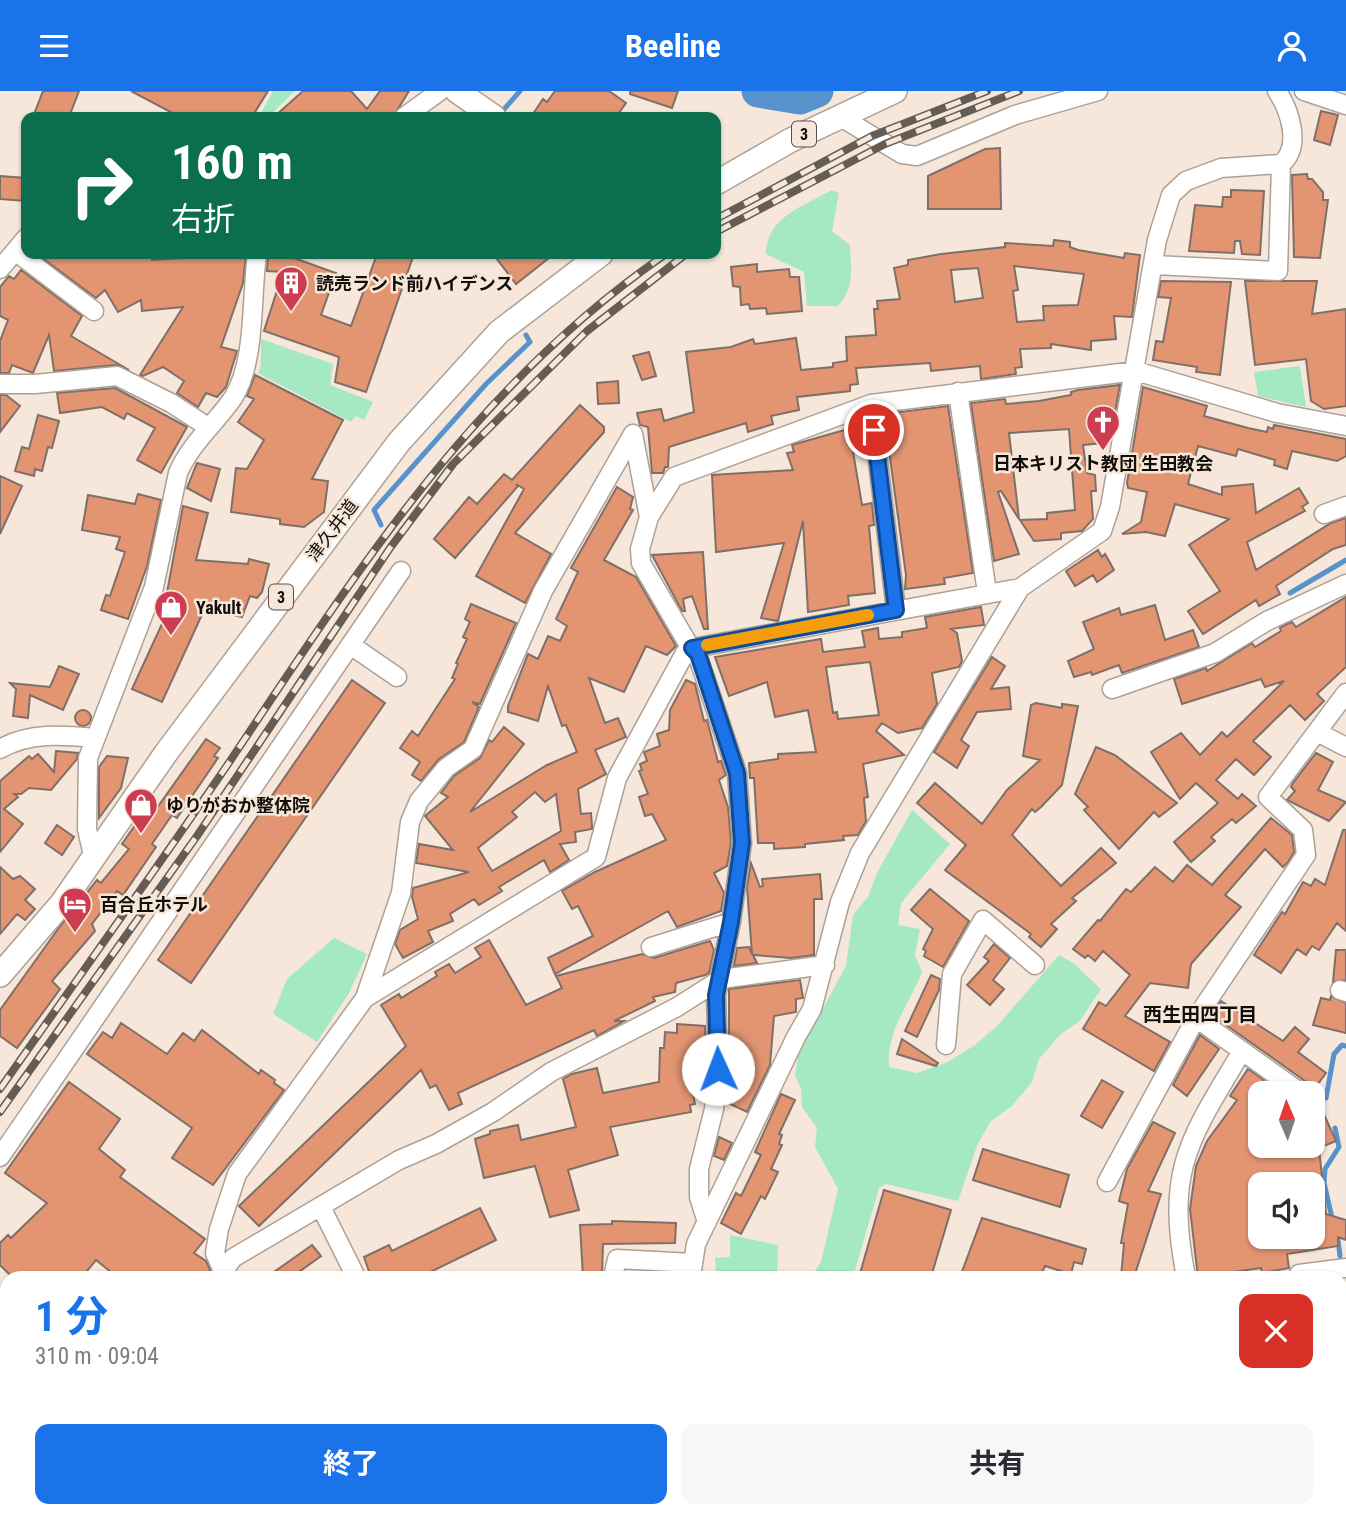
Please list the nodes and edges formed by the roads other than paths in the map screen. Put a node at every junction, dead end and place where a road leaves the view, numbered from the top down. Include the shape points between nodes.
1 (440, 91) edge
2 (457, 91) edge
3 (895, 91) edge
4 (1097, 91) edge
5 (1277, 91) edge
6 (1304, 91) edge
7 (1346, 105) edge
8 (411, 112) edge
9 (487, 112) edge
10 (839, 116) junction
11 (1281, 164) junction
12 (721, 180) edge
13 (21, 244) edge
14 (37, 259) edge
15 (257, 259) edge
16 (594, 259) edge
17 (1154, 265) junction
18 (0, 269) edge
19 (94, 311) dead end
20 (1136, 371) junction
21 (0, 384) edge
22 (958, 391) junction
23 (871, 404) junction
24 (1346, 426) edge
25 (208, 427) junction
26 (1346, 506) edge
27 (1324, 515) dead end
28 (649, 517) junction
29 (401, 571) dead end
30 (1346, 584) edge
31 (1020, 588) junction
32 (986, 593) junction
33 (896, 610) junction
34 (352, 646) junction
35 (692, 648) junction
36 (397, 677) dead end
37 (1112, 689) dead end
38 (1346, 693) edge
39 (1318, 732) junction
40 (95, 738) junction
41 (1346, 747) edge
42 (0, 749) edge
43 (94, 860) junction
44 (731, 922) junction
45 (651, 947) dead end
46 (825, 965) junction
47 (1035, 965) dead end
48 (0, 975) edge
49 (721, 979) junction
50 (365, 998) junction
51 (1196, 1018) junction
52 (946, 1045) dead end
53 (1242, 1051) junction
54 (1284, 1081) edge
55 (0, 1157) edge
56 (1107, 1182) dead end
57 (321, 1207) junction
58 (707, 1222) junction
59 (1346, 1268) edge
60 (692, 1270) edge
61 (220, 1271) edge
62 (222, 1271) edge
63 (353, 1271) edge
64 (614, 1271) edge
65 (1185, 1271) edge
66 (1322, 1271) edge

1 - 8 street
2 - 9 main road
3 - 10 main road, 3
4 - 10 street via 1015,115 917,156 902,154
5 - 11 street via 1287,109 1292,144 1289,157
6 - 7 street
10 - 12 main road, 3
11 - 17 street via 1221,168 1186,181 1171,195 1163,212
11 - 17 street via 1278,271
13 - 18 street
14 - 19 street
15 - 25 street via 246,370 232,399
16 - 43 main road, 津久井道 / 3 via 499,331 399,442 239,652
17 - 20 street
20 - 22 street
20 - 24 street via 1277,413
20 - 31 street via 1102,531
21 - 25 street via 117,376
22 - 23 street
22 - 32 street
23 - 28 street via 674,477
23 - 33 street
25 - 40 street via 178,473 154,587
26 - 27 street
28 - 35 street via 641,563
28 - 50 street via 634,434 543,591 473,749 446,768 419,801 410,822 401,893
29 - 34 street
30 - 37 street via 1267,621 1215,653
31 - 32 street
31 - 46 street via 860,853 840,902
32 - 33 street
33 - 35 street
34 - 36 street
34 - 55 street
35 - 44 street via 698,654 737,773 742,843
35 - 50 street via 685,653 617,778 596,857
38 - 39 street
39 - 41 street
39 - 51 street via 1268,797 1303,831 1306,855
40 - 42 street via 55,735
40 - 43 street via 85,790
43 - 48 main road, 津久井道 / 3
44 - 45 street
44 - 49 street
46 - 49 street
46 - 58 street via 813,1009
47 - 52 street via 983,920 952,974
49 - 57 street
49 - 58 street via 716,995 714,1109 699,1169 699,1196
50 - 61 street via 237,1174 219,1229 215,1252
51 - 53 street
51 - 56 street
53 - 54 street
53 - 65 street via 1195,1129 1181,1169 1178,1223
57 - 62 street via 233,1258
57 - 63 street
58 - 60 street via 696,1244
59 - 66 street
60 - 64 street via 617,1259

